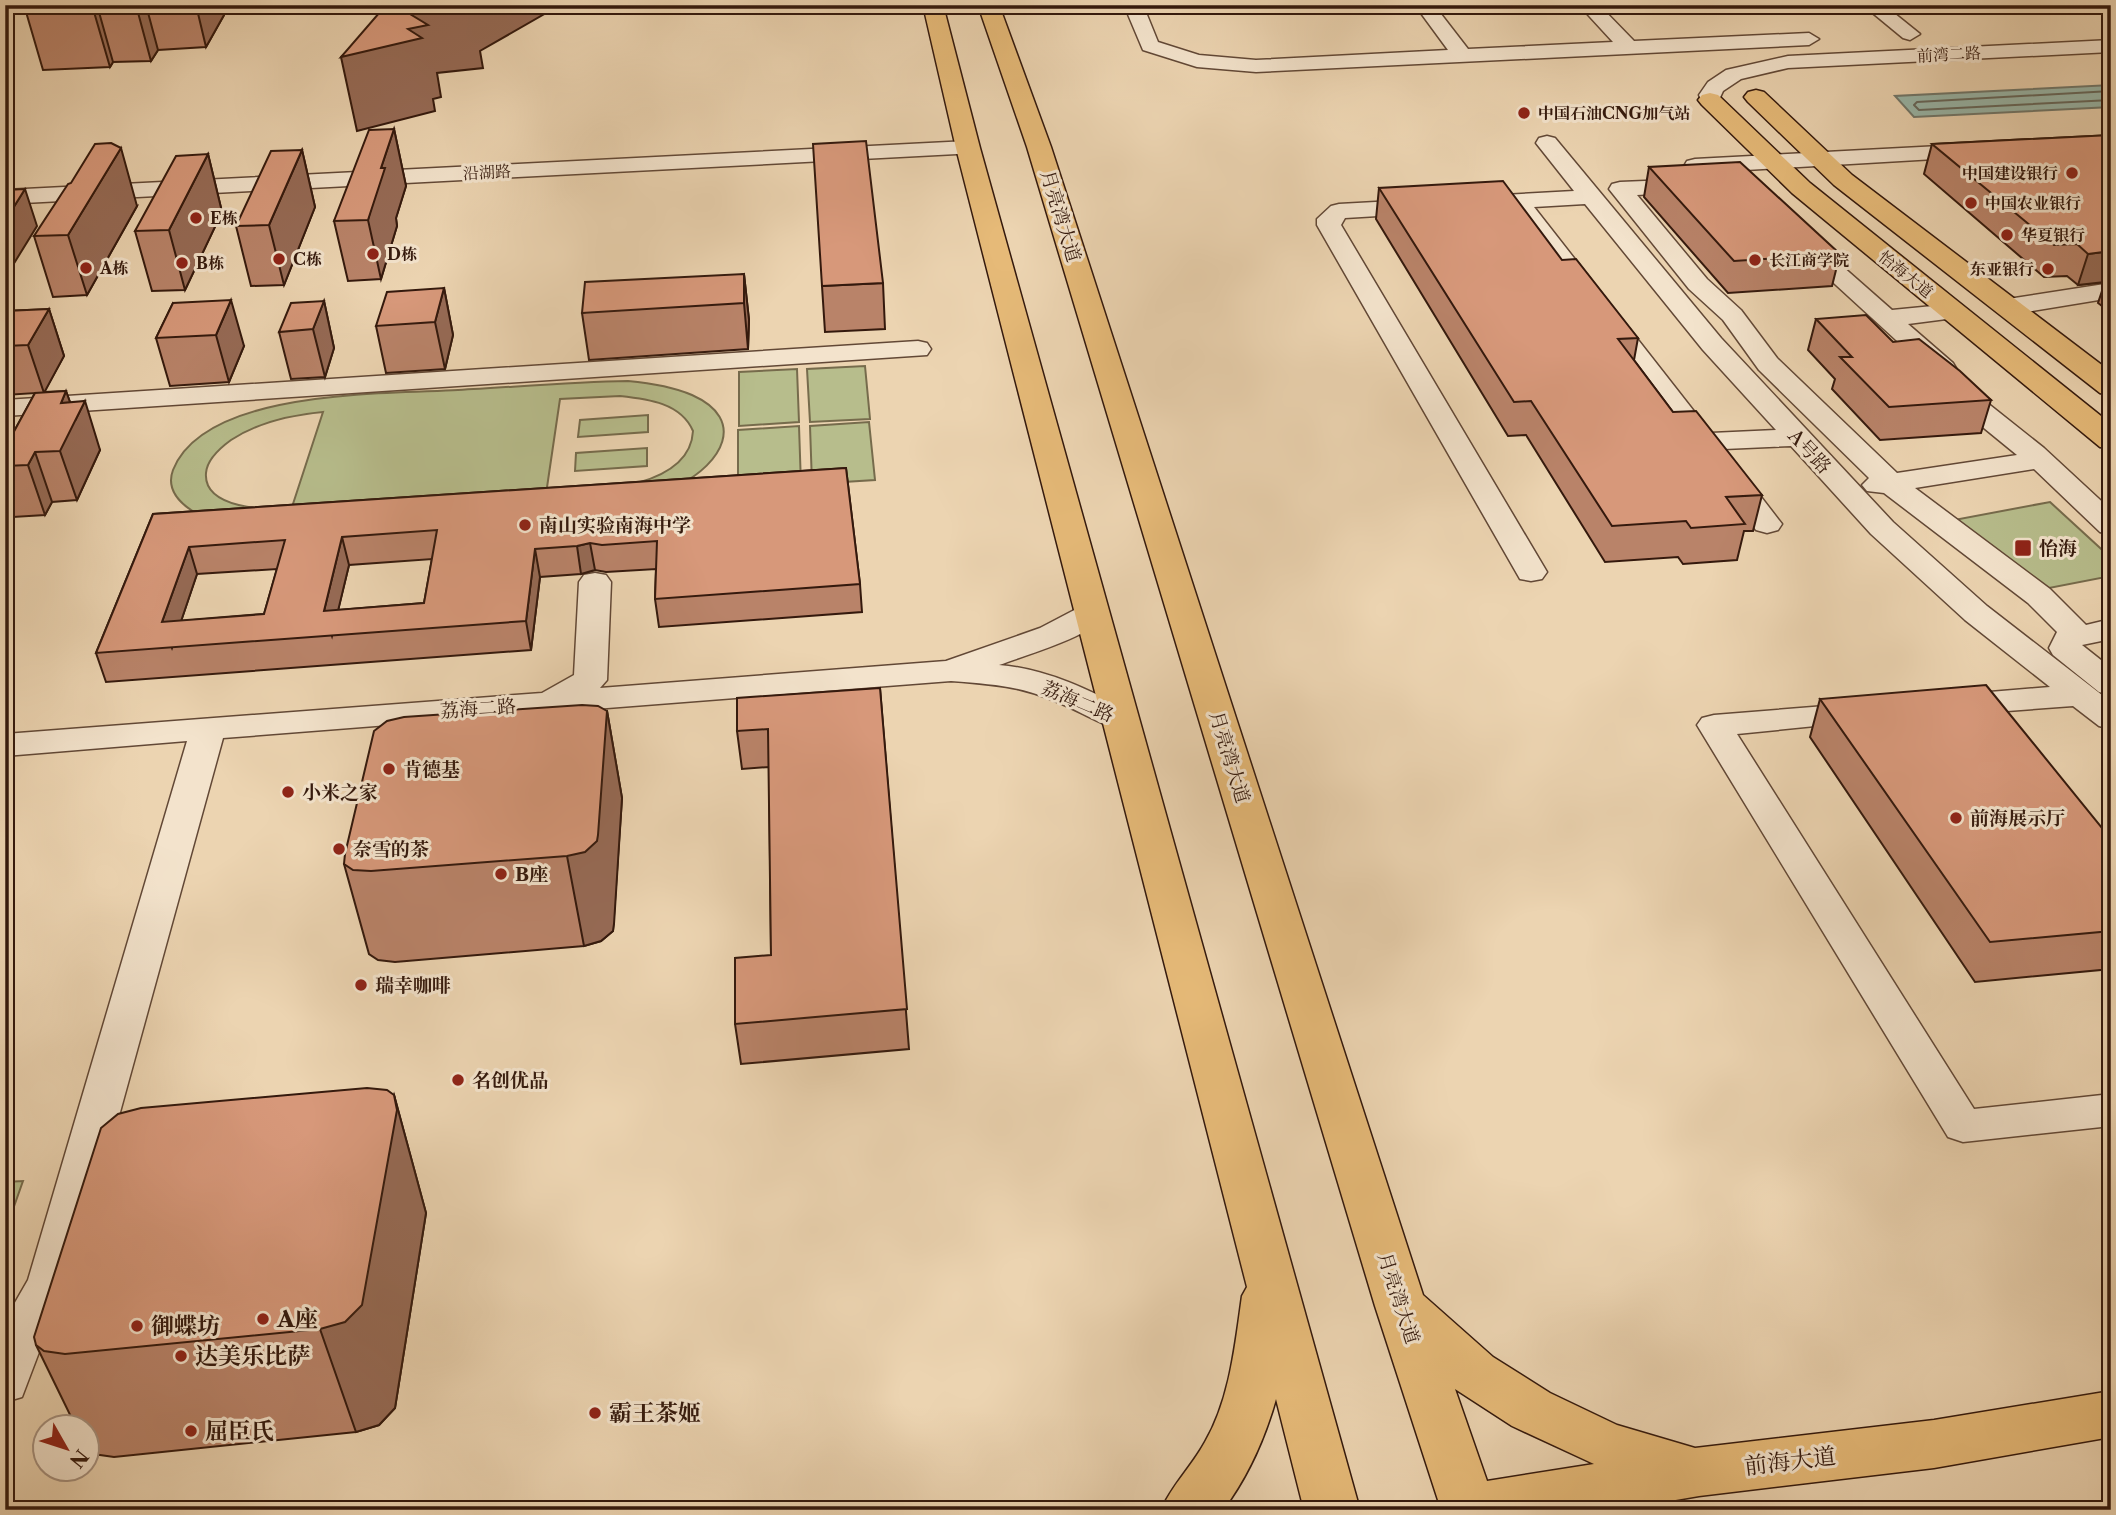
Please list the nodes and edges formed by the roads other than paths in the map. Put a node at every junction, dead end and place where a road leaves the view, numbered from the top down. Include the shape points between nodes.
1 (988, 5) edge
2 (1133, 5) edge
3 (1424, 5) edge
4 (1588, 5) edge
5 (1872, 5) edge
6 (932, 7) edge
7 (1884, 36) dead end
8 (1830, 38) dead end
9 (2111, 46) edge
10 (1629, 47) junction
11 (1462, 55) junction
12 (2111, 55) edge
13 (1795, 67) junction
14 (1756, 97) joint
15 (1710, 100) joint
16 (1547, 143) dead end
17 (968, 148) junction
18 (1997, 149) edge
19 (1819, 159) junction
20 (1773, 161) junction
21 (1595, 178) junction
22 (1751, 193) edge
23 (5, 197) edge
24 (1517, 201) junction
25 (1780, 222) edge
26 (2111, 290) edge
27 (2008, 307) junction
28 (1953, 312) junction
29 (1886, 318) junction
30 (918, 349) dead end
31 (2111, 387) edge
32 (5, 408) edge
33 (1797, 437) junction
34 (2111, 440) edge
35 (1704, 442) junction
36 (2039, 460) junction
37 (1890, 483) junction
38 (1846, 490) junction
39 (1767, 524) dead end
40 (2111, 526) edge
41 (1531, 572) dead end
42 (595, 582) dead end
43 (1093, 613) junction
44 (2111, 629) edge
45 (2079, 636) junction
46 (951, 671) junction
47 (2095, 690) edge
48 (548, 703) junction
49 (2111, 719) edge
50 (1122, 720) junction
51 (208, 729) junction
52 (5, 745) edge
53 (2111, 1110) edge
54 (1271, 1273) junction
55 (1401, 1306) junction
56 (5, 1382) edge
57 (2111, 1414) edge
58 (1699, 1472) junction
59 (1466, 1509) edge
60 (1189, 1510) edge
61 (1332, 1510) edge

1 - 55 main road, 月亮湾大道 via 1039,147
2 - 11 street via 1150,46 1197,61 1256,66
3 - 11 street
4 - 10 street
5 - 7 street via 1910,34
6 - 17 main road
8 - 10 street
9 - 13 street, 前湾二路
10 - 11 street
12 - 13 street, 前湾二路
13 - 14 street via 1766,80 1755,89
13 - 15 street via 1755,68 1730,77 1713,88
14 - 19 main road, 怡海大道
15 - 20 main road, 怡海大道
16 - 21 street, A号路
17 - 23 street, 沿湖路
17 - 43 main road
18 - 19 street
19 - 20 street
19 - 27 main road, 怡海大道
20 - 21 street
20 - 28 main road, 怡海大道
21 - 24 street
21 - 33 street, A号路 via 1712,344
22 - 37 street via 1741,183 1620,189 1698,284 1732,315 1768,363
24 - 35 street
24 - 41 street via 1339,211 1329,225
25 - 29 street
26 - 27 street
27 - 31 main road, 怡海大道
28 - 29 street
28 - 34 main road, 怡海大道
29 - 36 street via 1944,369 1947,380 1989,419
30 - 32 street
33 - 35 street
33 - 38 street, A号路
35 - 39 street
36 - 37 street
36 - 40 street
37 - 38 street
37 - 45 street via 2039,596
38 - 47 street, A号路 via 1935,578
42 - 48 street via 590,680
43 - 46 street, 荔海二路 via 1051,635
43 - 50 main road
44 - 45 street
45 - 47 street via 2067,640 2065,648
46 - 48 street, 荔海二路
46 - 50 street, 荔海二路 via 1014,676 1048,686
47 - 49 street, A号路
47 - 53 street via 1714,725 1963,1126
48 - 51 street, 荔海二路
50 - 54 main road
51 - 52 street, 荔海二路
51 - 56 street via 50,1283 25,1328
54 - 60 main road via 1258,1370 1242,1424 1223,1464
54 - 61 main road
55 - 58 main road via 1484,1380 1539,1415 1595,1442
55 - 59 main road, 月亮湾大道
57 - 58 main road, 前海大道 via 1934,1444
58 - 59 main road, 前海大道

